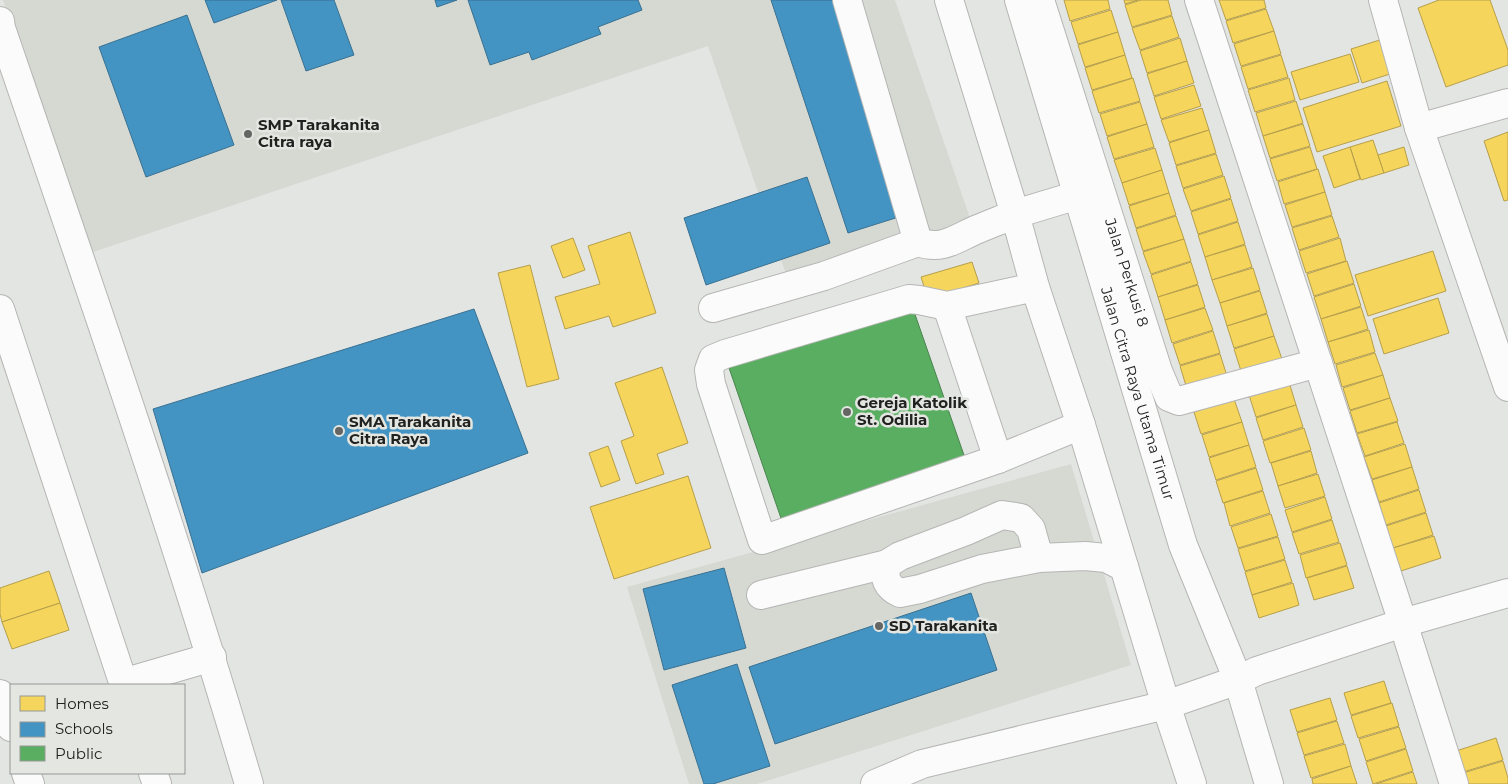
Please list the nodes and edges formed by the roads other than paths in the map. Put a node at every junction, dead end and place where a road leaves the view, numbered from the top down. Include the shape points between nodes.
1 (847, 0) edge
2 (949, 0) edge
3 (1019, 0) edge
4 (1040, 0) edge
5 (1199, 0) edge
6 (1382, 0) edge
7 (0, 21) edge
8 (1508, 103) edge
9 (1419, 128) junction
10 (1078, 195) junction
11 (1015, 214) junction
12 (918, 242) junction
13 (1035, 287) junction
14 (947, 306) junction
15 (713, 308) dead end
16 (0, 309) edge
17 (1501, 340) edge
18 (1318, 363) junction
19 (1508, 387) edge
20 (1081, 425) junction
21 (998, 459) junction
22 (1038, 558) junction
23 (887, 564) junction
24 (1124, 566) junction
25 (1508, 593) edge
26 (761, 594) dead end
27 (1403, 624) junction
28 (212, 657) junction
29 (1238, 680) junction
30 (123, 684) edge
31 (0, 694) edge
32 (1166, 705) junction
33 (10, 724) edge
34 (250, 784) edge
35 (875, 784) edge
36 (1192, 784) edge
37 (1269, 784) edge
38 (1454, 784) edge

1 - 12 street
2 - 11 street
3 - 10 street, Jalan Citra Raya Utama Timur
4 - 18 street, Jalan Perkusi 8 via 1158,371 1170,397 1179,401
5 - 18 street
6 - 9 street
7 - 28 street
8 - 9 street
9 - 17 street
10 - 11 street
10 - 29 street, Jalan Citra Raya Utama Timur via 1183,545
11 - 12 street via 949,244 928,246
11 - 13 street
12 - 15 street via 824,276
13 - 14 street
13 - 20 street
14 - 21 street
14 - 21 street via 908,300 713,359 709,370 711,384 762,540
16 - 30 street
17 - 19 street
18 - 27 street
20 - 21 street
20 - 24 street
22 - 23 street via 982,569 900,594 891,589 885,574
22 - 23 street via 1031,529 1020,518 1002,515
22 - 24 street via 1085,556 1106,558
23 - 26 street
24 - 32 street
25 - 27 street
27 - 29 street
27 - 38 street
28 - 30 street
28 - 34 street
29 - 32 street
29 - 37 street, Jalan Citra Raya Utama Timur
31 - 33 street
32 - 35 street via 922,764
32 - 36 street

